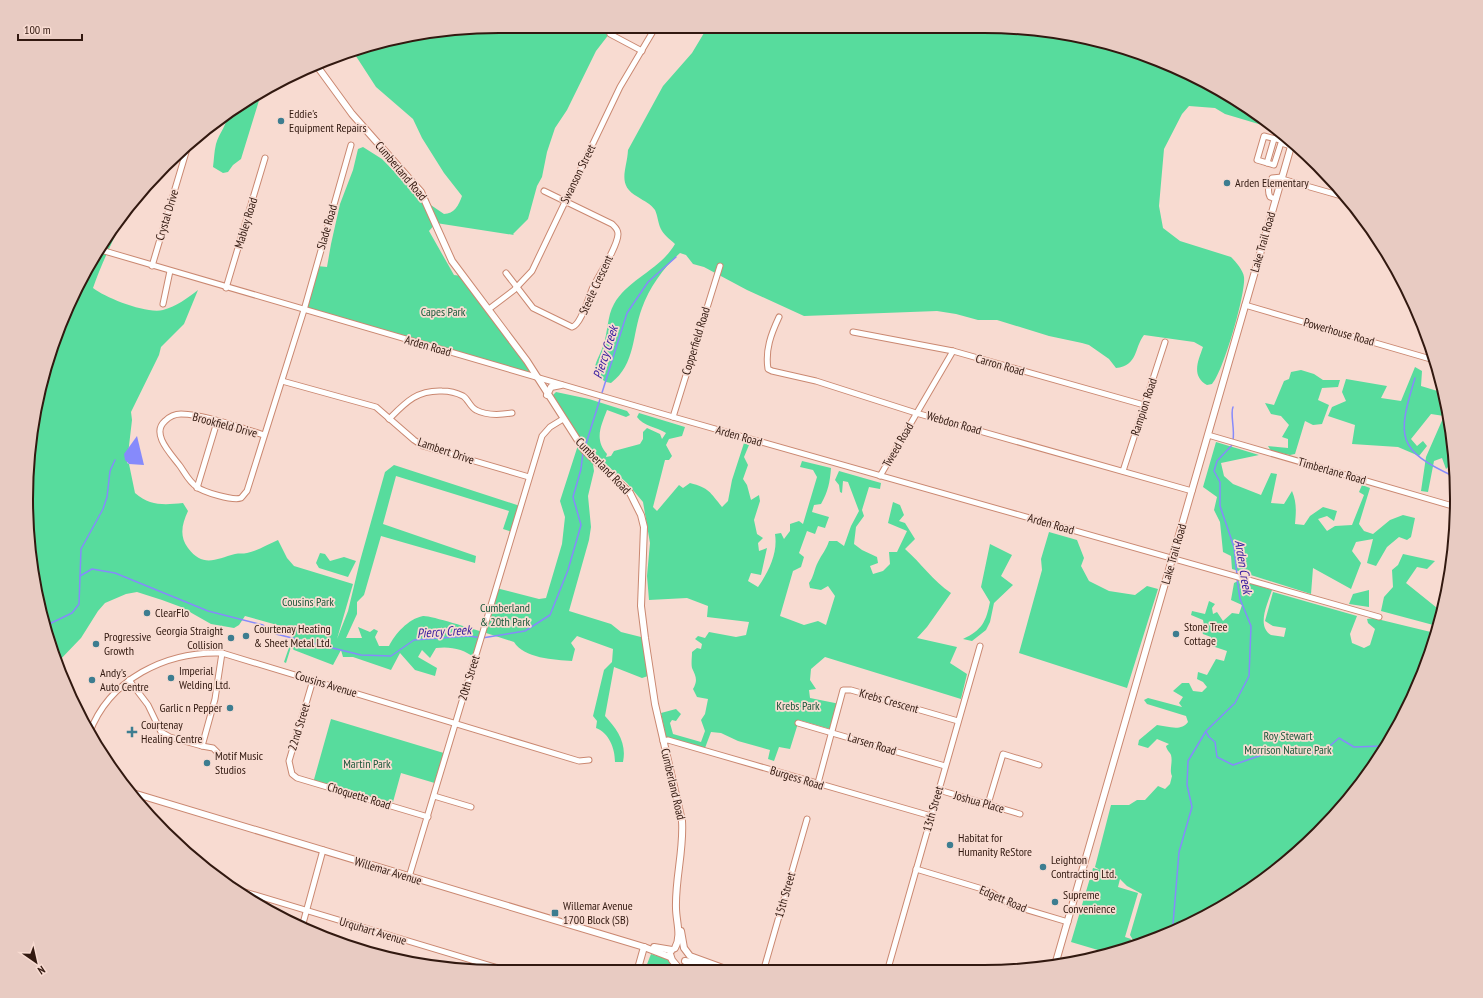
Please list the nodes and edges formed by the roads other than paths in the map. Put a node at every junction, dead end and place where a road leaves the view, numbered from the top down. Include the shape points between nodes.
1 (652, 33) edge
2 (610, 34) dead end
3 (642, 51) junction
4 (319, 69) edge
5 (1274, 139) junction
6 (1282, 141) edge
7 (1284, 143) edge
8 (351, 145) dead end
9 (1291, 149) edge
10 (185, 155) edge
11 (265, 158) dead end
12 (1267, 163) junction
13 (1282, 178) junction
14 (544, 191) dead end
15 (1336, 194) edge
16 (1276, 200) junction
17 (565, 202) junction
18 (105, 251) edge
19 (152, 266) junction
20 (720, 266) dead end
21 (170, 270) junction
22 (506, 273) dead end
23 (517, 287) junction
24 (226, 288) junction
25 (163, 304) dead end
26 (1245, 305) junction
27 (489, 309) junction
28 (304, 310) junction
29 (779, 317) dead end
30 (853, 332) dead end
31 (1165, 342) dead end
32 (953, 351) junction
33 (1428, 358) edge
34 (538, 378) junction
35 (282, 381) junction
36 (561, 385) junction
37 (548, 395) junction
38 (1144, 405) junction
39 (512, 413) dead end
40 (916, 413) junction
41 (673, 417) junction
42 (389, 419) junction
43 (563, 419) junction
44 (217, 422) junction
45 (264, 435) junction
46 (1208, 435) junction
47 (1123, 471) junction
48 (880, 476) junction
49 (529, 477) junction
50 (197, 488) junction
51 (1192, 491) junction
52 (1450, 505) edge
53 (1172, 558) junction
54 (1379, 617) dead end
55 (980, 646) dead end
56 (222, 653) junction
57 (129, 680) junction
58 (313, 680) junction
59 (958, 721) junction
60 (456, 723) junction
61 (798, 723) dead end
62 (92, 727) edge
63 (831, 732) junction
64 (663, 741) junction
65 (202, 746) junction
66 (222, 757) dead end
67 (589, 760) dead end
68 (1039, 765) dead end
69 (945, 766) junction
70 (292, 774) joint
71 (818, 783) junction
72 (939, 790) junction
73 (138, 794) edge
74 (434, 796) junction
75 (988, 804) junction
76 (471, 807) dead end
77 (1020, 814) dead end
78 (931, 816) junction
79 (428, 817) junction
80 (807, 819) dead end
81 (323, 850) junction
82 (916, 869) junction
83 (409, 877) junction
84 (253, 895) edge
85 (306, 911) junction
86 (677, 918) junction
87 (303, 922) edge
88 (1068, 922) junction
89 (644, 947) junction
90 (673, 949) junction
91 (686, 951) junction
92 (670, 957) junction
93 (1058, 959) edge
94 (684, 961) junction
95 (676, 963) joint
96 (486, 965) edge
97 (639, 965) edge
98 (685, 965) edge
99 (706, 965) edge
100 (711, 965) edge
101 (765, 965) edge
102 (888, 965) edge

1 - 3 street, Swanson Street
2 - 3 street
3 - 17 street, Swanson Street via 620,87
4 - 27 street, Cumberland Road via 352,114 421,192 452,261
5 - 6 street
5 - 12 street
5 - 12 street via 1264,136 1257,160
7 - 12 street via 1281,143 1274,165
8 - 28 street, Slade Road
9 - 13 street, Lake Trail Road
10 - 19 street, Crystal Drive
11 - 24 street, Mabley Road
13 - 15 street
13 - 16 street, Lake Trail Road
13 - 16 street via 1272,178 1269,182 1268,194
14 - 17 street
16 - 26 street, Lake Trail Road
17 - 23 street, Swanson Street via 532,271
17 - 23 street, Steele Crescent via 612,224 618,235 578,323 572,326 538,312
18 - 19 street, Arden Road
19 - 21 street, Arden Road
20 - 41 street, Copperfield Road
21 - 24 street, Arden Road
21 - 25 street
22 - 23 street
23 - 27 street, Swanson Street
24 - 28 street, Arden Road
26 - 33 street, Powerhouse Road
26 - 46 street, Lake Trail Road
27 - 34 street, Cumberland Road
28 - 34 street, Arden Road
28 - 35 street, Brookfield Drive
29 - 40 street, Webdon Road via 767,352 768,369 816,381
30 - 32 street, Carron Road
31 - 38 street, Rampion Road
32 - 38 street, Carron Road
32 - 40 street, Tweed Road
34 - 36 street, Arden Road
34 - 37 street, Cumberland Road
35 - 42 street, Lambert Drive via 376,408
35 - 45 street, Brookfield Drive
36 - 37 street via 551,388
36 - 41 street, Arden Road
37 - 43 street, Cumberland Road
38 - 47 street, Rampion Road
39 - 42 street via 497,416 476,410 463,396 449,391 430,390 408,400
40 - 47 street, Webdon Road
40 - 48 street, Tweed Road
41 - 48 street, Arden Road
42 - 49 street, Lambert Drive via 423,446
43 - 49 street, 20th Street via 542,436
43 - 64 street, Cumberland Road via 584,450 630,493 641,515 644,527 641,606
44 - 45 street, Brookfield Drive
44 - 50 street
44 - 50 street, Brookfield Drive via 180,414 169,417 162,423 161,439
45 - 50 street, Brookfield Drive via 247,491 242,497 236,499
46 - 51 street, Lake Trail Road
46 - 52 street, Timberlane Road
47 - 51 street, Webdon Road
48 - 53 street, Arden Road
49 - 60 street, 20th Street
51 - 53 street, Lake Trail Road
53 - 54 street, Arden Road
53 - 88 street, Lake Trail Road
55 - 59 street, 13th Street
56 - 57 street, Cousins Avenue via 172,659 147,668
56 - 58 street, Cousins Avenue
56 - 65 street via 215,699
57 - 62 street, Cousins Avenue via 103,706
57 - 65 street via 148,704 161,732
58 - 60 street, Cousins Avenue
58 - 70 street, 22nd Street via 289,762
59 - 63 street, Krebs Crescent via 851,690 843,690
59 - 69 street, 13th Street
60 - 67 street, Cousins Avenue via 579,760
60 - 74 street, 20th Street
61 - 63 street, Larsen Road
63 - 69 street, Larsen Road
63 - 71 street, Krebs Crescent
64 - 71 street, Burgess Road via 668,740
64 - 86 street, Cumberland Road via 682,821
65 - 66 street via 212,748
68 - 75 street via 1003,754
69 - 72 street, 13th Street
70 - 79 street, Choquette Road via 297,778
71 - 78 street, Burgess Road
72 - 75 street, Joshua Place
72 - 78 street, 13th Street
73 - 81 street, Willemar Avenue
74 - 76 street
74 - 79 street, 20th Street
75 - 77 street, Joshua Place
78 - 82 street, 13th Street
79 - 83 street, 20th Street
80 - 101 street, 15th Street
81 - 83 street, Willemar Avenue
81 - 85 street
82 - 88 street, Edgett Road via 989,891 1011,905
82 - 102 street, 13th Street
83 - 89 street, Willemar Avenue
84 - 85 street, Urquhart Avenue
85 - 87 street
85 - 96 street, Urquhart Avenue
86 - 90 street, Cumberland Road via 678,940
86 - 91 street, Cumberland Road
88 - 93 street, Lake Trail Road
89 - 90 street, Willemar Avenue
89 - 92 street, Willemar Avenue
89 - 97 street
90 - 91 street via 680,947
90 - 92 street
91 - 94 street
91 - 100 street via 692,958
92 - 95 street
94 - 95 street
94 - 98 street
94 - 99 street

